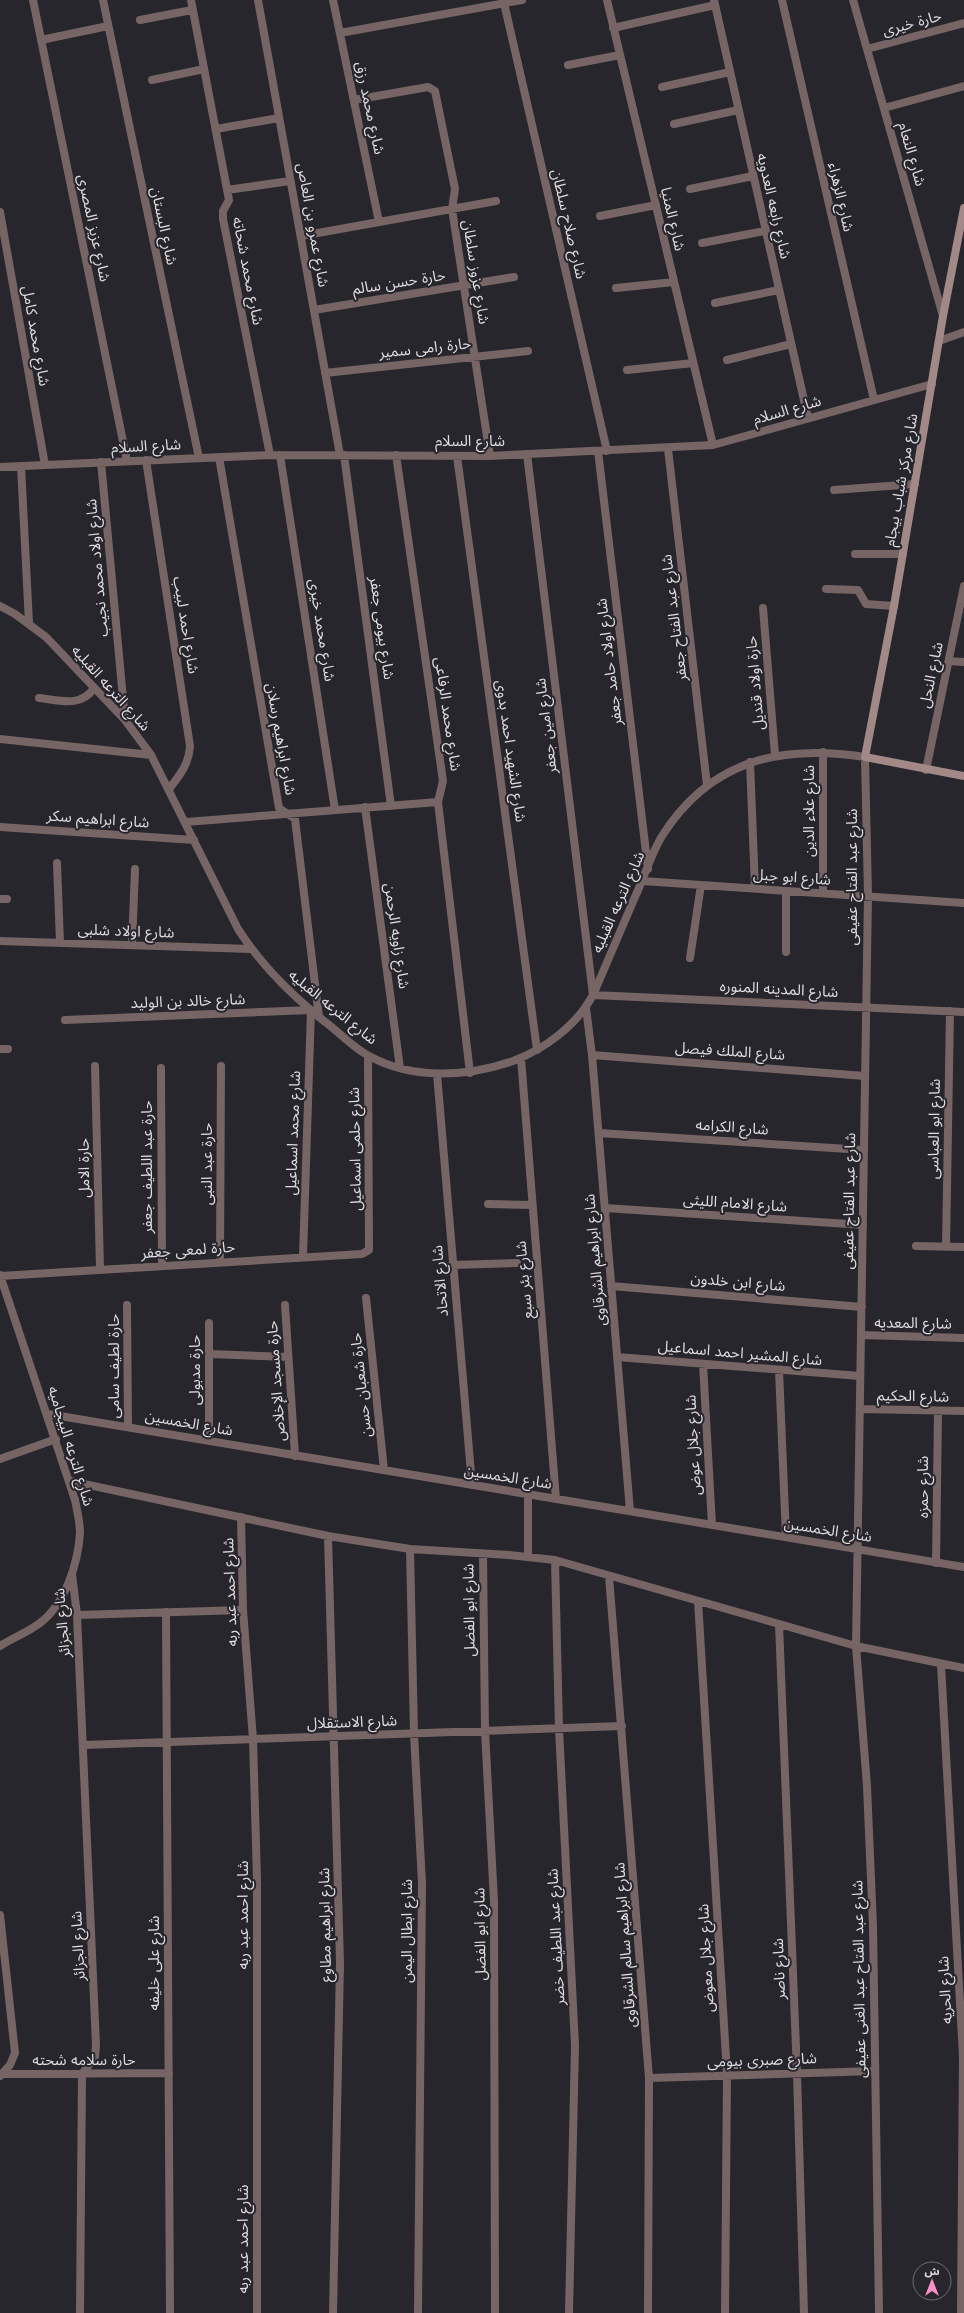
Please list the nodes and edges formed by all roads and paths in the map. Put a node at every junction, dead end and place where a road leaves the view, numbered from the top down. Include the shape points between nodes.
1 (33, 0) edge
2 (103, 0) edge
3 (191, 0) edge
4 (258, 0) edge
5 (333, 0) edge
6 (522, 0) edge
7 (607, 0) edge
8 (782, 0) edge
9 (853, 0) edge
10 (715, 2) edge
11 (490, 3) edge
12 (504, 3) junction
13 (192, 10) junction
14 (140, 20) dead end
15 (964, 23) edge
16 (108, 26) junction
17 (613, 28) junction
18 (340, 33) junction
19 (41, 40) junction
20 (868, 49) junction
21 (620, 54) junction
22 (568, 65) dead end
23 (204, 69) junction
24 (730, 72) junction
25 (152, 80) dead end
26 (964, 86) edge
27 (662, 87) dead end
28 (354, 100) junction
29 (884, 108) junction
30 (738, 110) junction
31 (279, 118) junction
32 (674, 124) dead end
33 (216, 129) junction
34 (753, 176) junction
35 (290, 181) junction
36 (690, 189) dead end
37 (227, 190) junction
38 (496, 201) dead end
39 (656, 205) junction
40 (964, 208) edge
41 (452, 209) junction
42 (0, 212) edge
43 (600, 216) dead end
44 (379, 222) junction
45 (765, 231) junction
46 (300, 236) junction
47 (702, 243) dead end
48 (514, 277) dead end
49 (674, 282) junction
50 (464, 285) junction
51 (616, 288) dead end
52 (779, 290) junction
53 (715, 303) dead end
54 (314, 310) junction
55 (943, 316) junction
56 (964, 332) edge
57 (939, 341) junction
58 (791, 344) junction
59 (528, 351) dead end
60 (475, 357) junction
61 (726, 360) dead end
62 (693, 363) junction
63 (627, 370) dead end
64 (325, 373) junction
65 (932, 384) junction
66 (874, 400) junction
67 (808, 418) junction
68 (713, 445) junction
69 (668, 449) junction
70 (598, 451) junction
71 (607, 451) junction
72 (527, 454) junction
73 (270, 455) junction
74 (280, 455) junction
75 (342, 455) junction
76 (396, 455) junction
77 (457, 456) junction
78 (490, 456) junction
79 (219, 457) junction
80 (199, 458) junction
81 (146, 460) junction
82 (127, 461) junction
83 (101, 462) junction
84 (45, 465) junction
85 (21, 466) junction
86 (0, 467) edge
87 (915, 484) junction
88 (834, 490) dead end
89 (855, 554) dead end
90 (903, 554) junction
91 (826, 589) dead end
92 (964, 589) edge
93 (0, 606) edge
94 (894, 606) junction
95 (763, 608) dead end
96 (29, 623) junction
97 (949, 660) junction
98 (964, 662) edge
99 (94, 688) junction
100 (39, 698) dead end
101 (125, 720) junction
102 (0, 739) edge
103 (823, 752) junction
104 (151, 755) junction
105 (775, 755) junction
106 (865, 757) junction
107 (750, 762) junction
108 (926, 770) junction
109 (964, 776) edge
110 (707, 785) junction
111 (169, 789) junction
112 (438, 802) junction
113 (391, 806) junction
114 (365, 808) junction
115 (335, 810) junction
116 (290, 814) junction
117 (186, 822) junction
118 (0, 827) edge
119 (194, 840) junction
120 (57, 862) dead end
121 (134, 869) dead end
122 (648, 869) junction
123 (642, 881) junction
124 (701, 885) junction
125 (755, 888) junction
126 (786, 891) junction
127 (823, 893) junction
128 (868, 896) junction
129 (964, 903) edge
130 (0, 940) edge
131 (60, 942) junction
132 (132, 945) junction
133 (251, 949) junction
134 (786, 952) dead end
135 (690, 958) dead end
136 (593, 995) junction
137 (586, 1008) junction
138 (866, 1008) junction
139 (311, 1010) junction
140 (950, 1011) junction
141 (964, 1012) edge
142 (319, 1017) junction
143 (65, 1020) dead end
144 (537, 1050) junction
145 (592, 1055) junction
146 (368, 1056) junction
147 (521, 1058) junction
148 (95, 1066) dead end
149 (222, 1066) dead end
150 (161, 1068) dead end
151 (400, 1068) junction
152 (470, 1073) junction
153 (437, 1074) junction
154 (865, 1076) junction
155 (599, 1133) junction
156 (864, 1150) junction
157 (488, 1204) dead end
158 (532, 1205) junction
159 (605, 1208) junction
160 (863, 1225) junction
161 (371, 1242) joint
162 (916, 1246) dead end
163 (946, 1247) junction
164 (964, 1247) edge
165 (303, 1256) junction
166 (220, 1262) junction
167 (517, 1263) dead end
168 (162, 1265) junction
169 (452, 1265) junction
170 (100, 1269) junction
171 (0, 1275) edge
172 (611, 1286) junction
173 (366, 1298) dead end
174 (128, 1305) dead end
175 (285, 1305) dead end
176 (862, 1307) junction
177 (208, 1324) dead end
178 (861, 1335) junction
179 (964, 1338) edge
180 (208, 1354) junction
181 (288, 1357) junction
182 (617, 1357) junction
183 (703, 1364) junction
184 (779, 1370) junction
185 (860, 1376) junction
186 (860, 1409) junction
187 (938, 1410) junction
188 (964, 1411) edge
189 (48, 1414) junction
190 (128, 1427) junction
191 (56, 1439) junction
192 (208, 1441) junction
193 (295, 1456) junction
194 (0, 1459) edge
195 (384, 1470) junction
196 (70, 1481) junction
197 (472, 1485) junction
198 (528, 1494) junction
199 (556, 1499) junction
200 (630, 1511) junction
201 (241, 1517) junction
202 (712, 1525) junction
203 (328, 1536) junction
204 (786, 1537) junction
205 (410, 1549) junction
206 (858, 1549) junction
207 (483, 1554) junction
208 (528, 1557) junction
209 (555, 1560) junction
210 (936, 1563) junction
211 (964, 1567) edge
212 (72, 1574) junction
213 (609, 1576) junction
214 (698, 1601) junction
215 (243, 1610) junction
216 (166, 1612) junction
217 (77, 1616) junction
218 (779, 1624) junction
219 (0, 1646) edge
220 (856, 1646) junction
221 (941, 1665) junction
222 (964, 1668) edge
223 (622, 1726) junction
224 (558, 1729) junction
225 (484, 1731) junction
226 (414, 1734) junction
227 (333, 1736) junction
228 (253, 1739) junction
229 (167, 1742) junction
230 (83, 1745) junction
231 (0, 1915) edge
232 (875, 2071) junction
233 (797, 2072) junction
234 (169, 2073) junction
235 (82, 2074) junction
236 (727, 2074) junction
237 (0, 2075) edge
238 (649, 2078) junction
239 (80, 2313) edge
240 (170, 2313) edge
241 (257, 2313) edge
242 (333, 2313) edge
243 (418, 2313) edge
244 (495, 2313) edge
245 (569, 2313) edge
246 (648, 2313) edge
247 (725, 2313) edge
248 (804, 2313) edge
249 (879, 2313) edge
250 (961, 2313) edge

1 - 19 street, شارع عزيز المصرى
2 - 16 street, شارع البستان
3 - 13 street, شارع محمد شحاته
4 - 31 street, شارع عمرو بن العاص
5 - 18 street, شارع محمد رزق
6 - 12 street
7 - 17 street, شارع المنيا
8 - 66 street, شارع الزهراء
9 - 20 street, شارع النعام
10 - 17 street
10 - 24 street, شارع رابعه العدويه
11 - 12 street
11 - 18 street
12 - 71 street, شارع صلاح سلطان
13 - 14 street
13 - 23 street, شارع محمد شحاته
15 - 20 street, حارة خيرى
16 - 19 street
16 - 80 street, شارع البستان
17 - 21 street, شارع المنيا
18 - 28 street, شارع محمد رزق
19 - 82 street, شارع عزيز المصرى
20 - 29 street, شارع النعام
21 - 22 street
21 - 39 street, شارع المنيا
23 - 25 street
23 - 33 street, شارع محمد شحاته
24 - 27 street
24 - 30 street, شارع رابعه العدويه
26 - 29 street
28 - 41 street, شارع عزوز سلطان via 428,87 434,89 455,188
28 - 44 street, شارع محمد رزق
29 - 55 street, شارع النعام
30 - 32 street
30 - 34 street, شارع رابعه العدويه
31 - 33 street
31 - 35 street, شارع عمرو بن العاص
33 - 37 street, شارع محمد شحاته
34 - 36 street
34 - 45 street, شارع رابعه العدويه
35 - 37 street
35 - 46 street, شارع عمرو بن العاص
37 - 73 street, شارع محمد شحاته via 229,202 223,211 223,219
38 - 41 street
39 - 43 street
39 - 49 street, شارع المنيا
40 - 55 main road, شارع مركز شباب بيجام
41 - 44 street
41 - 50 street, شارع عزوز سلطان
42 - 84 street, شارع محمد كامل
44 - 46 street
45 - 47 street
45 - 52 street, شارع رابعه العدويه
46 - 54 street, شارع عمرو بن العاص
48 - 50 street, حارة حسن سالم
49 - 51 street
49 - 62 street, شارع المنيا
50 - 54 street, حارة حسن سالم
50 - 60 street, شارع عزوز سلطان
52 - 53 street
52 - 58 street, شارع رابعه العدويه
54 - 64 street, شارع عمرو بن العاص
55 - 57 main road, شارع مركز شباب بيجام
56 - 57 street
57 - 65 main road, شارع مركز شباب بيجام
58 - 61 street
58 - 67 street, شارع رابعه العدويه
59 - 60 street, حارة رامى سمير
60 - 64 street, حارة رامى سمير
60 - 78 street, شارع عزوز سلطان
62 - 63 street
62 - 68 street, شارع المنيا
64 - 75 street, شارع عمرو بن العاص
65 - 66 street, شارع السلام
65 - 87 main road, شارع مركز شباب بيجام
66 - 67 street, شارع السلام
67 - 68 street, شارع السلام
68 - 69 street, شارع السلام
69 - 71 street, شارع السلام
69 - 110 street, شارع عبد الفتاح جعفر
70 - 71 street, شارع السلام
70 - 72 street, شارع السلام
70 - 122 street, شارع اولاد حامد جعفر
72 - 78 street, شارع السلام
72 - 136 street, شارع امين جعفر
73 - 74 street, شارع السلام
73 - 79 street, شارع السلام
74 - 75 street, شارع السلام
74 - 115 street, شارع محمد خيرى
75 - 76 street, شارع السلام
75 - 113 street, شارع بيومى جعفر
76 - 77 street, شارع السلام
76 - 112 street, شارع محمد الرفاعى via 443,781
77 - 78 street, شارع السلام
77 - 144 street, شارع الشهيد احمد بدوى
79 - 80 street, شارع السلام
79 - 116 street, شارع ابراهيم رسلان via 279,808
80 - 81 street, شارع السلام
81 - 82 street, شارع السلام
81 - 111 street, شارع احمد لبيب via 190,746 186,766
82 - 83 street, شارع السلام
83 - 84 street, شارع السلام
83 - 101 street, شارع اولاد محمد نجيب
84 - 85 street, شارع السلام
85 - 86 street, شارع السلام
85 - 96 street
87 - 88 street
87 - 90 main road, شارع مركز شباب بيجام
89 - 90 street
90 - 94 main road, شارع مركز شباب بيجام
91 - 94 street via 856,589 861,592 866,604
92 - 97 street, شارع النحل
93 - 96 street, شارع الترعه القبليه
94 - 106 main road, شارع مركز شباب بيجام
95 - 105 street, حارة اولاد قنديل
96 - 99 street, شارع الترعه القبليه via 46,637
97 - 98 street
97 - 108 street, شارع النحل
99 - 100 street via 86,698 73,702
99 - 101 street, شارع الترعه القبليه
101 - 104 street, شارع الترعه القبليه
102 - 104 street
103 - 105 street, شارع الترعه القبليه
103 - 106 street, شارع الترعه القبليه
103 - 127 street, شارع علاء الدين
104 - 111 street, شارع الترعه القبليه
105 - 107 street, شارع الترعه القبليه
106 - 108 main road, شارع الترعه القبليه
106 - 128 street, شارع عبد الفتاح عفيفى
107 - 110 street, شارع الترعه القبليه
107 - 125 street
108 - 109 main road, شارع الترعه القبليه
110 - 122 street, شارع الترعه القبليه via 682,809 662,837
111 - 117 street, شارع الترعه القبليه
112 - 113 street
112 - 152 street, شارع محمد الرفاعى
113 - 114 street
114 - 115 street
114 - 151 street, شارع زاويه الرحمن
115 - 116 street
116 - 117 street
116 - 142 street, شارع ابراهيم رسلان via 295,819
117 - 119 street, شارع الترعه القبليه
118 - 119 street, شارع ابراهيم سكر
119 - 133 street, شارع الترعه القبليه
120 - 131 street
121 - 132 street
122 - 123 street, شارع الترعه القبليه
123 - 124 street, شارع ابو جبل
123 - 136 street, شارع الترعه القبليه
124 - 125 street, شارع ابو جبل
124 - 135 street
125 - 126 street, شارع ابو جبل
126 - 127 street, شارع ابو جبل
126 - 134 street
127 - 128 street, شارع ابو جبل
128 - 129 street, شارع ابو جبل
128 - 138 street, شارع عبد الفتاح عفيفى
130 - 131 street, شارع اولاد شلبى
131 - 132 street, شارع اولاد شلبى
132 - 133 street, شارع اولاد شلبى
133 - 139 street, شارع الترعه القبليه via 279,982
136 - 137 street, شارع الترعه القبليه
136 - 138 street, شارع المدينه المنوره
137 - 144 street, شارع الترعه القبليه
137 - 145 street, شارع ابراهيم الشرقاوى
138 - 140 street, شارع المدينه المنوره
138 - 154 street, شارع عبد الفتاح عفيفى
139 - 142 street, شارع الترعه القبليه
139 - 143 street, شارع خالد بن الوليد
139 - 165 street, شارع محمد اسماعيل
140 - 141 street, شارع المدينه المنوره
140 - 163 street, شارع ابو العباسى
142 - 146 street, شارع الترعه القبليه
144 - 147 street, شارع الترعه القبليه
145 - 154 street, شارع الملك فيصل
145 - 155 street, شارع ابراهيم الشرقاوى
146 - 151 street, شارع الترعه القبليه
146 - 161 street, شارع حلمى اسماعيل
147 - 152 street, شارع الترعه القبليه via 491,1069
147 - 158 street, شارع بئر سبع
148 - 170 street, حارة الامل
149 - 166 street, حارة عبد النبى
150 - 168 street, حارة عبد اللطيف جعفر
151 - 153 street, شارع الترعه القبليه
152 - 153 street, شارع الترعه القبليه
153 - 169 street, شارع الاتحاد
154 - 156 street, شارع عبد الفتاح عفيفى
155 - 156 street, شارع الكرامه
155 - 159 street, شارع ابراهيم الشرقاوى
156 - 160 street, شارع عبد الفتاح عفيفى
157 - 158 street
158 - 199 street, شارع بئر سبع
159 - 160 street, شارع الامام الليثى
159 - 172 street, شارع ابراهيم الشرقاوى
160 - 176 street, شارع عبد الفتاح عفيفى
161 - 165 street, حارة لمعى جعفر via 370,1250 362,1254
162 - 163 street
163 - 164 street
165 - 166 street, حارة لمعى جعفر
166 - 168 street, حارة لمعى جعفر
167 - 169 street
168 - 170 street, حارة لمعى جعفر
169 - 197 street, شارع الاتحاد
170 - 171 street, حارة لمعى جعفر
171 - 189 street, شارع الترعه البيجاميه
172 - 176 street, شارع ابن خلدون
172 - 182 street, شارع ابراهيم الشرقاوى
173 - 195 street, حارة شعبان حسن
174 - 190 street, حارة لطيف سامى
175 - 181 street, حارة مسجد الإخلاص
176 - 178 street, شارع عبد الفتاح عفيفى
177 - 180 street, حارة مدبولى
178 - 179 street, شارع المعديه
178 - 185 street, شارع عبد الفتاح عفيفى
180 - 181 street
180 - 192 street, حارة مدبولى
181 - 193 street, حارة مسجد الإخلاص
182 - 183 street, شارع المشير احمد اسماعيل
182 - 200 street, شارع ابراهيم الشرقاوى
183 - 184 street, شارع المشير احمد اسماعيل
183 - 202 street, شارع جلال عوض
184 - 185 street, شارع المشير احمد اسماعيل
184 - 204 street
185 - 186 street, شارع عبد الفتاح عفيفى
186 - 187 street, شارع الحكيم
186 - 206 street, شارع عبد الفتاح عفيفى
187 - 188 street, شارع الحكيم
187 - 210 street, شارع حمزه
189 - 190 street, شارع الخمسين
189 - 191 street, شارع الترعه البيجاميه
190 - 192 street, شارع الخمسين
191 - 194 street
191 - 196 street, شارع الترعه البيجاميه
192 - 193 street, شارع الخمسين
193 - 195 street, شارع الخمسين
195 - 197 street, شارع الخمسين
196 - 201 street
196 - 212 street, شارع الترعه البيجاميه via 80,1533
197 - 198 street, شارع الخمسين
198 - 199 street, شارع الخمسين
198 - 208 street
199 - 200 street, شارع الخمسين
200 - 202 street, شارع الخمسين
201 - 203 street
201 - 215 street, شارع احمد عبد ربه
202 - 204 street, شارع الخمسين
203 - 205 street
203 - 227 street, شارع ابراهيم مطاوع
204 - 206 street, شارع الخمسين
205 - 207 street
205 - 226 street, شارع ابطال اليمن
206 - 210 street, شارع الخمسين
206 - 220 street, شارع عبد الفتاح عفيفى
207 - 208 street
207 - 225 street, شارع ابو الفضل
208 - 209 street
209 - 213 street
209 - 224 street, شارع عبد اللطيف خضر
210 - 211 street, شارع الخمسين
212 - 217 street, شارع الجزائر
212 - 219 street, شارع الترعه البيجاميه via 54,1610 40,1623
213 - 214 street
213 - 223 street, شارع ابراهيم سالم الشرقاوى
214 - 218 street
214 - 236 street, شارع جلال معوض
215 - 216 street
215 - 228 street, شارع احمد عبد ربه
216 - 217 street
216 - 229 street, شارع على خليفه
217 - 230 street, شارع الجزائر
218 - 220 street
218 - 233 street, شارع ناصر
220 - 221 street
220 - 232 street, شارع عبد الفتاح عبد الغنى عفيفى via 872,1895
221 - 222 street
221 - 250 street, شارع الحريه via 963,2056
223 - 224 street, شارع الاستقلال
223 - 238 street, شارع ابراهيم سالم الشرقاوى
224 - 225 street, شارع الاستقلال
224 - 245 street, شارع عبد اللطيف خضر via 575,2045
225 - 226 street, شارع الاستقلال
225 - 244 street, شارع ابو الفضل via 494,1901
226 - 227 street, شارع الاستقلال
226 - 243 street, شارع ابطال اليمن via 422,1883
227 - 228 street, شارع الاستقلال
227 - 242 street, شارع ابراهيم مطاوع via 340,1963
228 - 229 street, شارع الاستقلال
228 - 241 street, شارع احمد عبد ربه via 257,1880
229 - 230 street, شارع الاستقلال
229 - 234 street, شارع على خليفه
230 - 235 street, شارع الجزائر via 96,2051 95,2057
231 - 237 street via 16,2053 10,2065
232 - 233 street, شارع صبرى بيومى
232 - 249 street, شارع عبد الفتاح عبد الغنى عفيفى
233 - 236 street, شارع صبرى بيومى
233 - 248 street, شارع ناصر
234 - 235 street, حارة سلامه شحته
234 - 240 street, شارع على خليفه
235 - 237 street, حارة سلامه شحته
235 - 239 street
236 - 238 street, شارع صبرى بيومى
236 - 247 street, شارع جلال معوض
238 - 246 street, شارع ابراهيم سالم الشرقاوى

